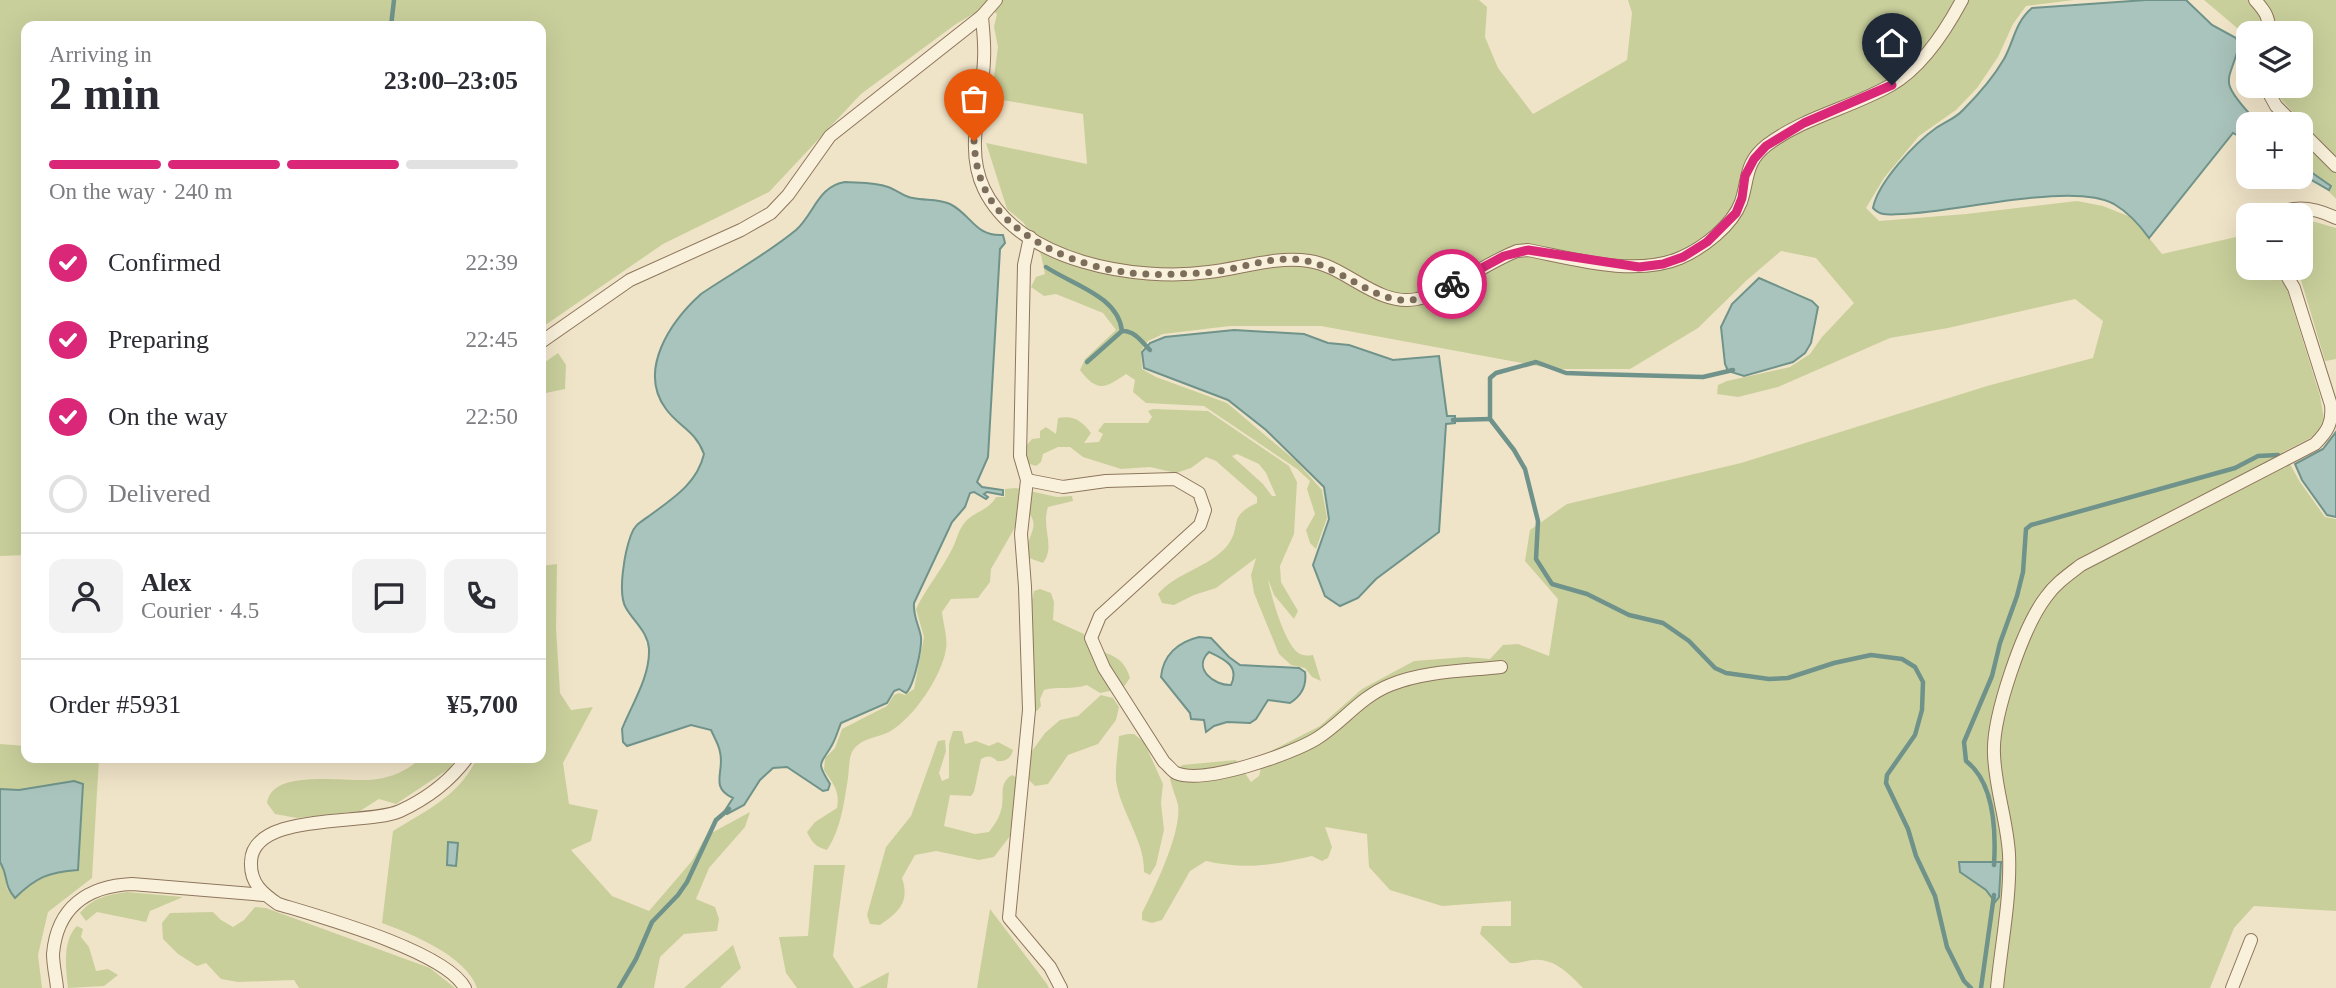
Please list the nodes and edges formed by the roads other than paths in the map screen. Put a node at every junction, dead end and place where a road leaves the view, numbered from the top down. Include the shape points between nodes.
1 (996, 0) edge
2 (1962, 0) edge
3 (2255, 0) edge
4 (982, 16) junction
5 (2269, 21) edge
6 (2272, 98) edge
7 (2282, 112) edge
8 (2313, 143) edge
9 (2336, 166) edge
10 (2313, 210) edge
11 (2336, 218) edge
12 (1030, 237) junction
13 (2289, 280) edge
14 (546, 338) edge
15 (1027, 480) junction
16 (1501, 667) dead end
17 (463, 763) edge
18 (264, 895) junction
19 (2251, 940) dead end
20 (57, 988) edge
21 (465, 988) edge
22 (1061, 988) edge
23 (1997, 988) edge
24 (2232, 988) edge

1 - 4 street
2 - 12 street via 1923,57 1892,85 1804,123 1766,146 1745,176 1742,198 1727,224 1707,242 1663,264 1639,267 1517,251 1418,299 1401,300 1314,262 1291,259 1207,273 1135,273 1099,268
3 - 5 street
4 - 12 street via 984,59 974,141 976,165 999,213
4 - 14 street via 830,136 771,213 630,280
6 - 7 street
8 - 9 street
10 - 11 street
12 - 15 street via 1024,265 1020,456
13 - 23 street via 2330,405 2329,428 2315,444 2081,565 2046,597 2031,622 1993,738 2009,857
15 - 16 street via 1063,487 1175,479 1199,493 1205,510 1200,526 1100,615 1091,638 1104,668 1164,762 1176,773 1198,775 1289,753 1318,738 1357,704 1388,686 1417,677
15 - 22 street via 1021,534 1029,710 1009,918 1050,967
17 - 18 street via 431,793 398,811 274,830 251,856 250,870
18 - 20 street via 132,884 90,892 74,905 58,933 53,954
18 - 21 street via 426,956 449,970
19 - 24 street

